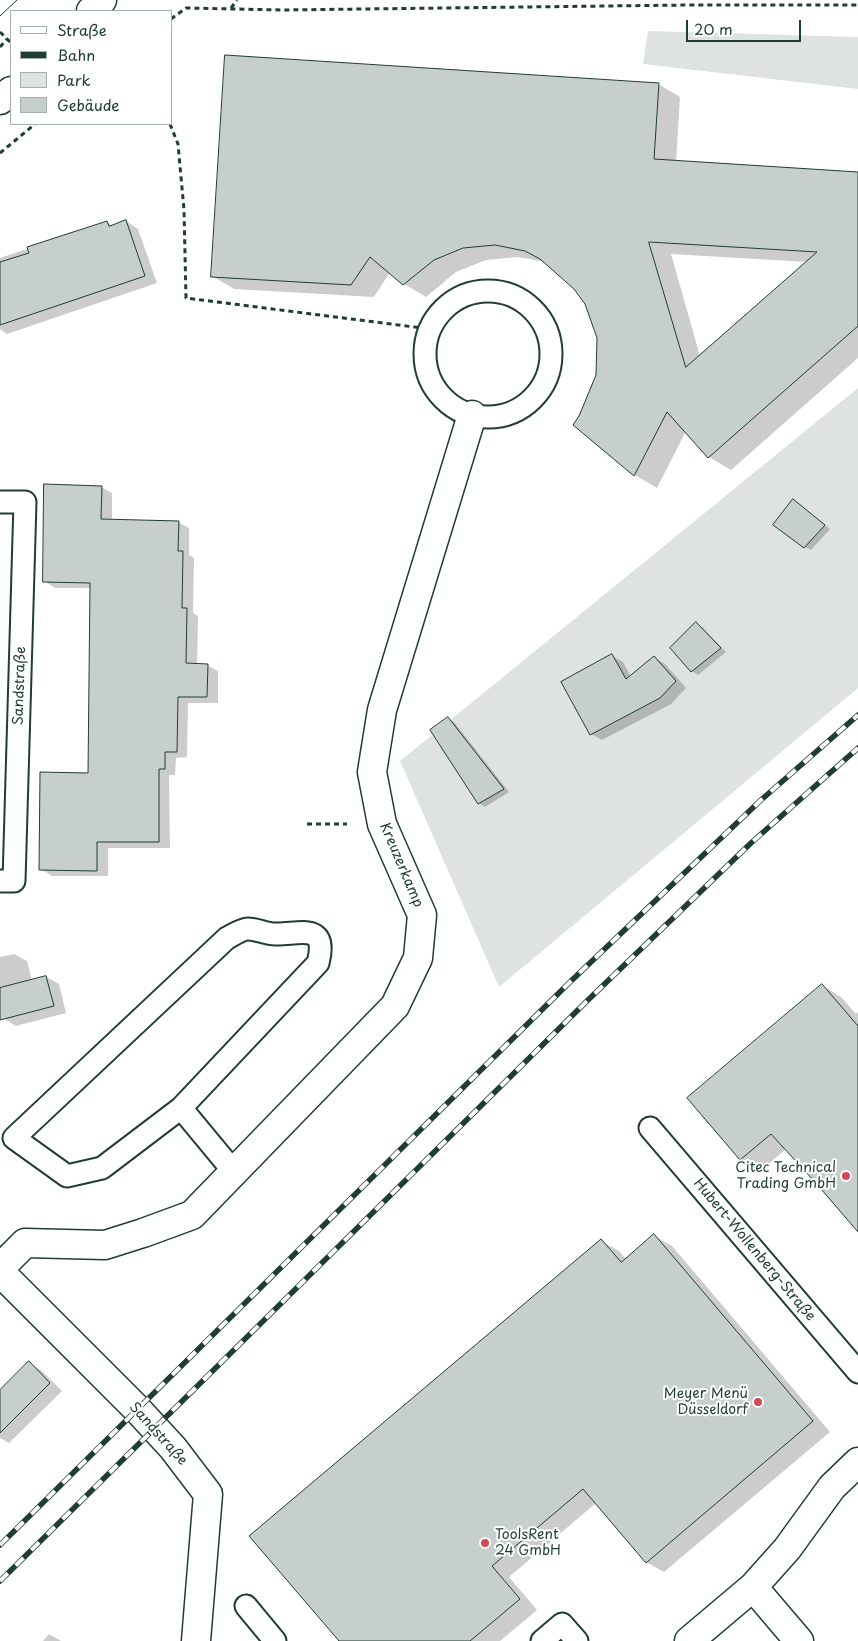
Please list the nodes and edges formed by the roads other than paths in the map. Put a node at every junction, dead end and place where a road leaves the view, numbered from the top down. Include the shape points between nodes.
1 (102, 0) edge
2 (92, 10) edge
3 (10, 92) edge
4 (0, 100) edge
5 (472, 415) junction
6 (0, 502) edge
7 (0, 881) edge
8 (181, 1108) junction
9 (650, 1128) dead end
10 (234, 1172) junction
11 (0, 1268) edge
12 (0, 1272) edge
13 (858, 1372) edge
14 (858, 1462) edge
15 (753, 1587) junction
16 (246, 1606) dead end
17 (196, 1641) edge
18 (275, 1641) edge
19 (542, 1641) edge
20 (577, 1641) edge
21 (689, 1641) edge
22 (799, 1641) edge

1 - 2 street
3 - 4 street
5 - 5 lane via 453,406 438,392 428,374 425,348 430,329 440,313 457,298 475,292 510,294 530,307 542,322 550,340 550,368 541,389 517,410 490,417
5 - 10 street, Kreuzerkamp via 382,710 372,772 382,824 422,915 418,958 395,1006
6 - 7 lane, Sandstraße via 25,502 14,881
8 - 8 lane via 318,963 320,945 312,933 275,934 247,928 227,938 14,1138 67,1176 102,1168
8 - 10 lane
9 - 13 lane, Hubert-Wollenberg-Straße
10 - 11 street, Kreuzerkamp via 192,1215 105,1245 25,1243
12 - 17 street, Sandstraße via 137,1409 173,1448 208,1494
14 - 15 street via 832,1487 787,1549
15 - 21 street
15 - 22 street
16 - 18 lane
19 - 20 lane via 562,1624

